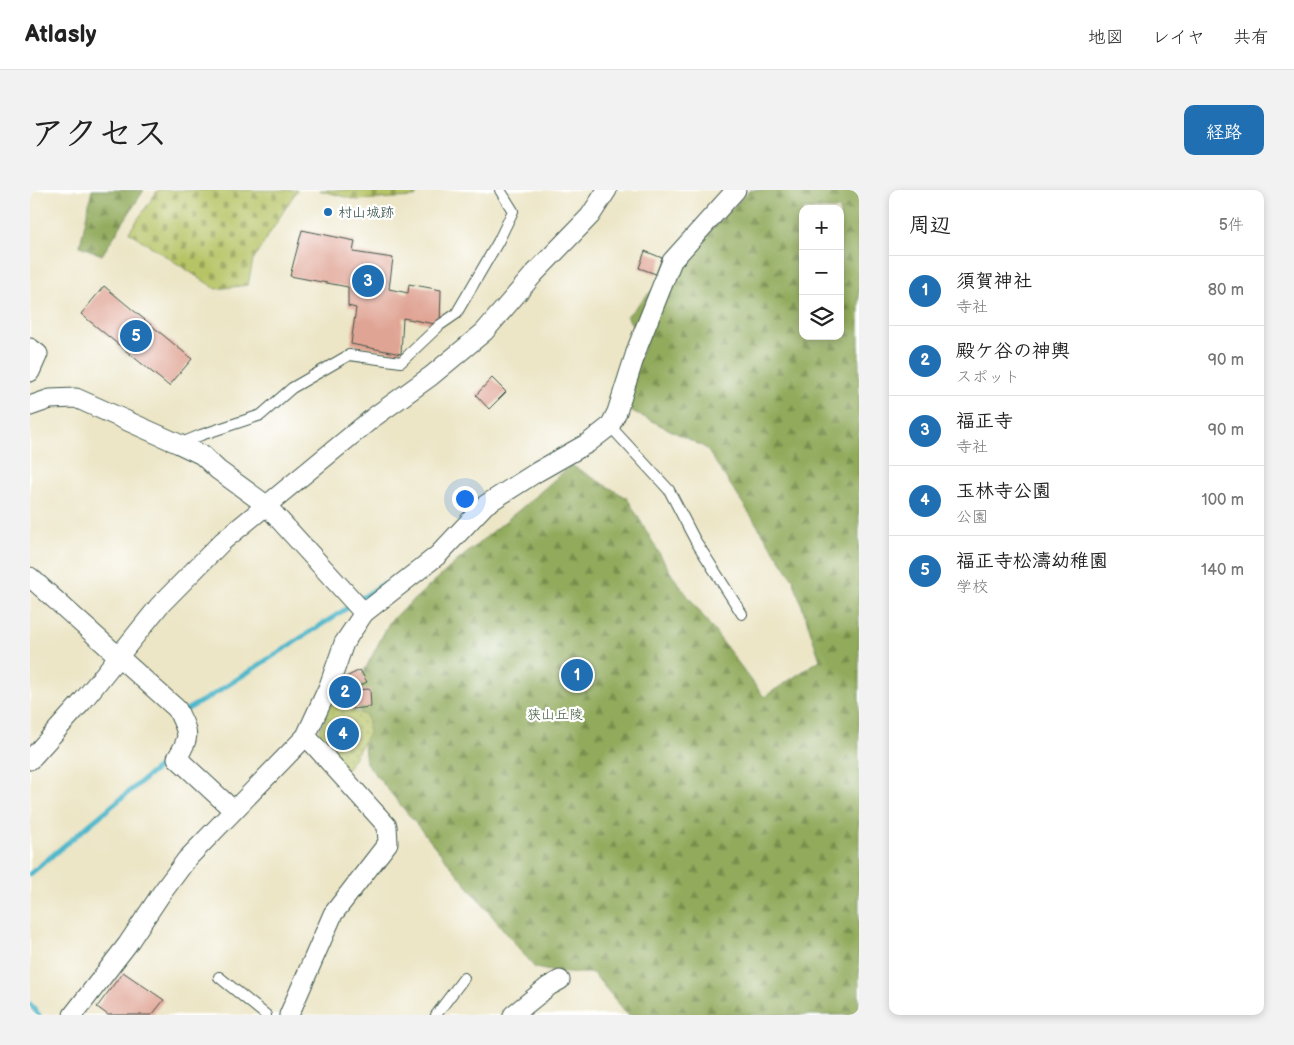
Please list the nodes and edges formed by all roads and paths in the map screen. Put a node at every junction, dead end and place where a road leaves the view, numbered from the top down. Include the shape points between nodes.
1 (500, 190) edge
2 (607, 190) edge
3 (736, 190) edge
4 (30, 348) edge
5 (30, 372) edge
6 (30, 406) edge
7 (610, 426) junction
8 (179, 444) junction
9 (266, 505) junction
10 (30, 577) edge
11 (364, 612) junction
12 (742, 614) dead end
13 (118, 657) junction
14 (306, 736) junction
15 (30, 760) edge
16 (233, 810) junction
17 (219, 977) dead end
18 (464, 978) dead end
19 (560, 980) dead end
20 (73, 1015) edge
21 (266, 1015) edge
22 (289, 1015) edge
23 (436, 1015) edge
24 (513, 1015) edge

1 - 8 lane via 513,211 498,242 456,314 402,362 349,355 292,388 261,415
2 - 9 street via 590,216 484,332
3 - 7 street via 672,261
4 - 5 street via 38,354
6 - 8 street via 50,399 76,398
7 - 11 street via 588,443 485,505 438,555
7 - 12 lane via 668,490
8 - 9 street via 202,455
9 - 11 street
9 - 13 street via 223,541 166,599
10 - 13 street
11 - 14 street via 344,643
13 - 15 street
13 - 16 street via 177,710 188,733 177,758
14 - 16 street
14 - 22 street via 387,826 388,843 333,914
16 - 20 street via 187,859
17 - 21 lane
18 - 23 lane
19 - 24 street

